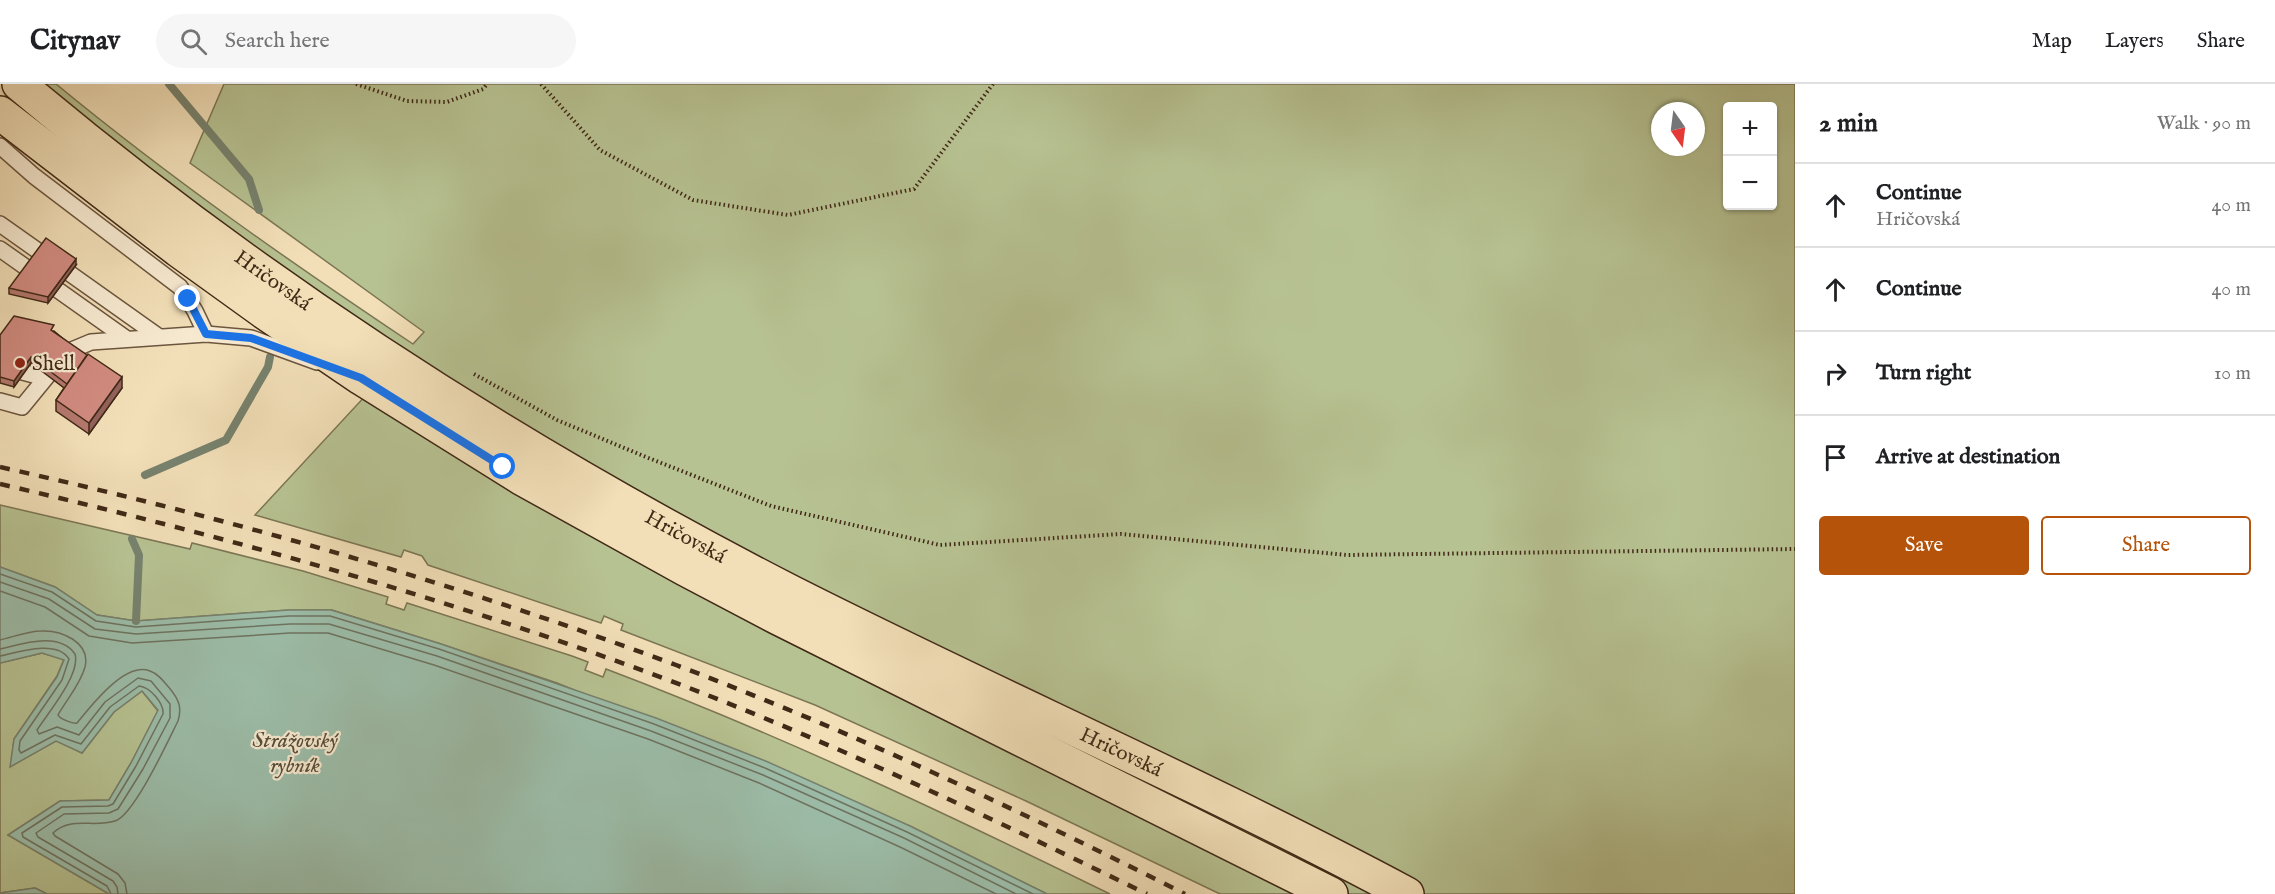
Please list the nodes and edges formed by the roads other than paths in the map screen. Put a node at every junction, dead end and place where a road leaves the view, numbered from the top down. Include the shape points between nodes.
1 (19, 84) edge
2 (0, 113) edge
3 (0, 146) edge
4 (0, 224) edge
5 (0, 249) edge
6 (206, 334) junction
7 (158, 336) junction
8 (127, 339) junction
9 (0, 366) edge
10 (45, 378) junction
11 (361, 378) junction
12 (0, 400) edge
13 (1331, 894) edge
14 (1407, 894) edge

1 - 14 main road, Hričovská via 195,225 288,292 551,460 789,590
2 - 11 main road, Hričovská via 177,250
3 - 6 lane via 180,287
4 - 7 lane
5 - 8 lane
6 - 7 lane
6 - 11 lane via 251,338
7 - 8 lane
8 - 10 lane via 91,342 62,350
9 - 10 lane
10 - 12 lane via 22,407
11 - 13 main road, Hričovská via 521,478 685,569

